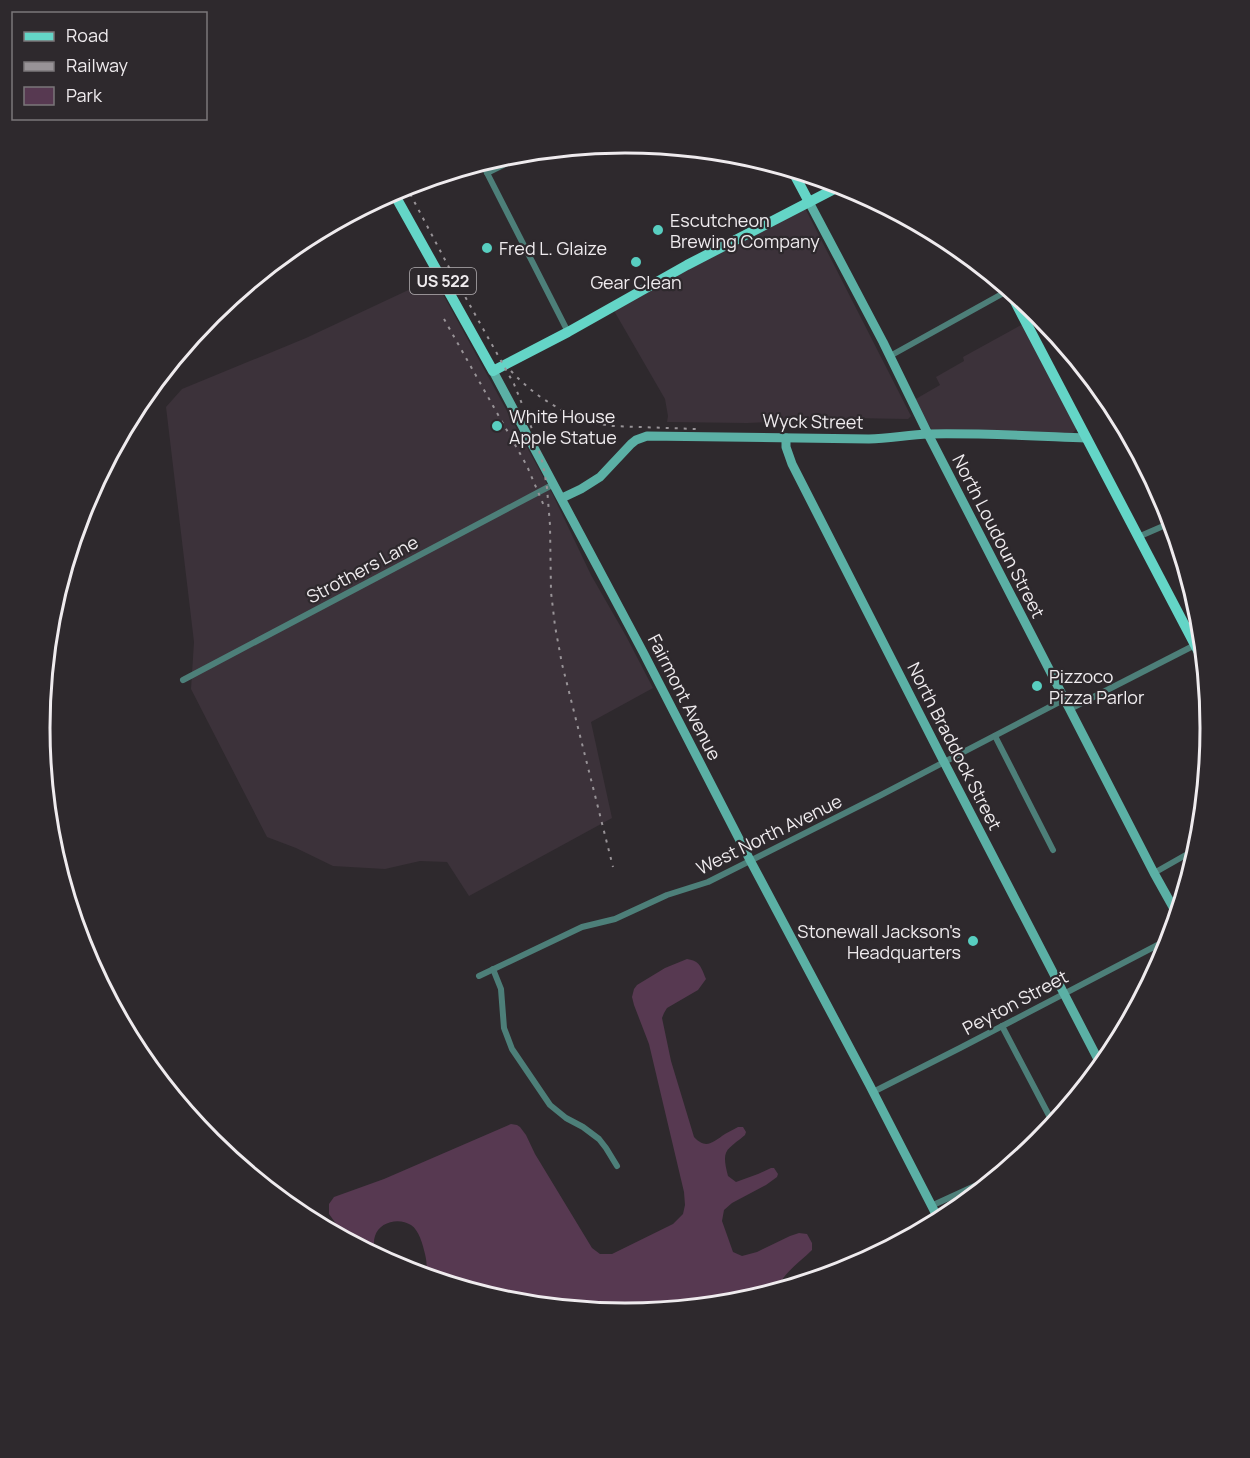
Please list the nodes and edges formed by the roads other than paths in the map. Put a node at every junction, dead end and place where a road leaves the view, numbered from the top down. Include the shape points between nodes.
1 (496, 169) edge
2 (487, 173) joint
3 (797, 180) edge
4 (830, 191) edge
5 (398, 200) edge
6 (809, 202) junction
7 (1002, 294) edge
8 (1020, 311) edge
9 (568, 332) junction
10 (890, 356) junction
11 (493, 371) junction
12 (928, 434) junction
13 (786, 438) junction
14 (1086, 438) junction
15 (554, 484) junction
16 (562, 498) junction
17 (1163, 526) edge
18 (1138, 537) junction
19 (1194, 643) edge
20 (1195, 645) edge
21 (183, 680) dead end
22 (1065, 699) junction
23 (1070, 709) junction
24 (995, 736) junction
25 (944, 762) junction
26 (1053, 850) dead end
27 (1186, 855) edge
28 (751, 862) junction
29 (1154, 873) junction
30 (1172, 906) edge
31 (1159, 944) edge
32 (493, 969) junction
33 (479, 976) dead end
34 (1064, 994) junction
35 (1002, 1026) junction
36 (1097, 1058) edge
37 (873, 1092) junction
38 (1050, 1117) edge
39 (617, 1166) dead end
40 (974, 1187) edge
41 (932, 1206) junction
42 (936, 1213) edge

1 - 2 street
2 - 9 street
3 - 6 main road, North Loudoun Street
4 - 6 main road
5 - 11 main road, Fairmont Avenue / US 522
6 - 9 main road
6 - 10 street, North Loudoun Street
7 - 10 street
8 - 14 main road
9 - 11 main road
10 - 12 street, North Loudoun Street
11 - 15 street, Fairmont Avenue
12 - 13 street, Wyck Street via 870,439
12 - 14 street, Wyck Street
12 - 22 street, North Loudoun Street
13 - 16 street, Wyck Street via 641,438 600,477
13 - 25 street, North Braddock Street via 792,464
14 - 18 main road
15 - 16 street, Fairmont Avenue
15 - 21 street, Strothers Lane
16 - 28 street, Fairmont Avenue
17 - 18 street
18 - 19 main road
20 - 23 street
22 - 23 street, North Loudoun Street
22 - 24 street, West North Avenue
23 - 29 street, North Loudoun Street
24 - 25 street, West North Avenue
24 - 26 street
25 - 28 street, West North Avenue
25 - 34 street, North Braddock Street
27 - 29 street
28 - 32 street, West North Avenue via 615,919 582,927
28 - 37 street, Fairmont Avenue
29 - 30 street, North Loudoun Street
31 - 34 street, Peyton Street
32 - 33 street, West North Avenue
32 - 39 street via 501,989 504,1029 512,1049 550,1105 599,1139
34 - 35 street, Peyton Street
34 - 36 street, North Braddock Street
35 - 37 street, Peyton Street
35 - 38 street
37 - 41 street, Fairmont Avenue
40 - 41 street
41 - 42 street, Fairmont Avenue

